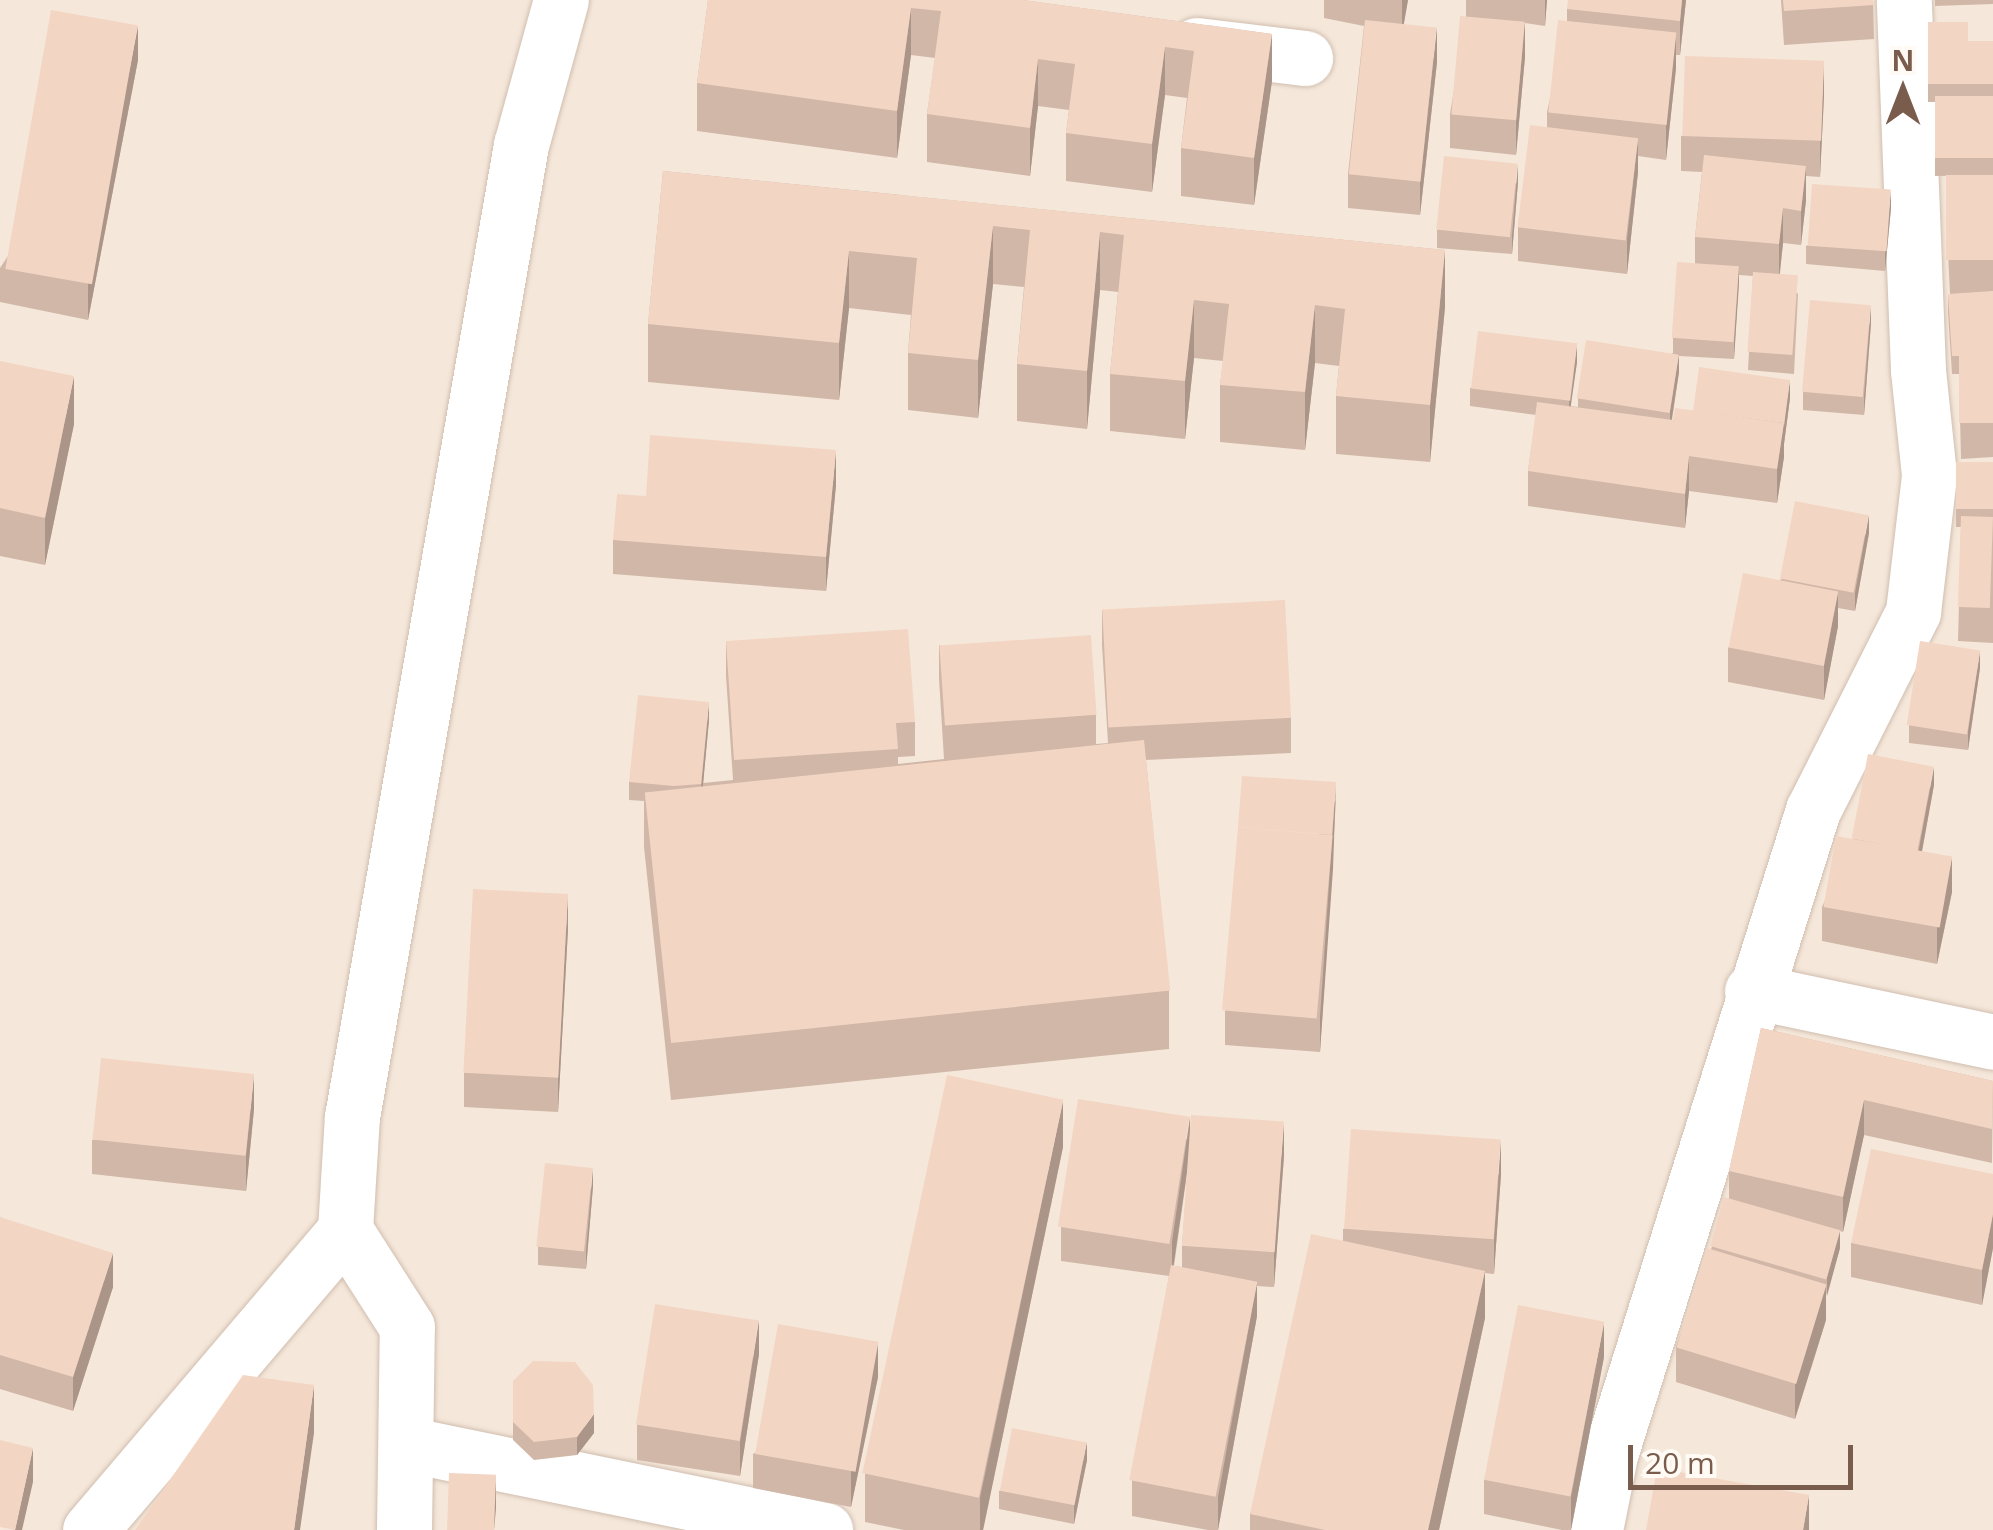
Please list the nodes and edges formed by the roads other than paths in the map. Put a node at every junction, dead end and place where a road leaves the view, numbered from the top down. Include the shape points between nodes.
1 (561, 0) edge
2 (1904, 0) edge
3 (1154, 40) edge
4 (1305, 58) dead end
5 (1752, 991) junction
6 (1993, 1042) edge
7 (345, 1230) junction
8 (406, 1444) junction
9 (90, 1530) edge
10 (404, 1530) edge
11 (825, 1530) edge
12 (1594, 1530) edge

1 - 7 street via 521,145 352,1118
2 - 5 street via 1918,370 1929,475 1913,612 1813,810
3 - 4 street
5 - 6 street
5 - 12 street via 1610,1455
7 - 8 street via 407,1327
7 - 9 street
8 - 10 street
8 - 11 street

